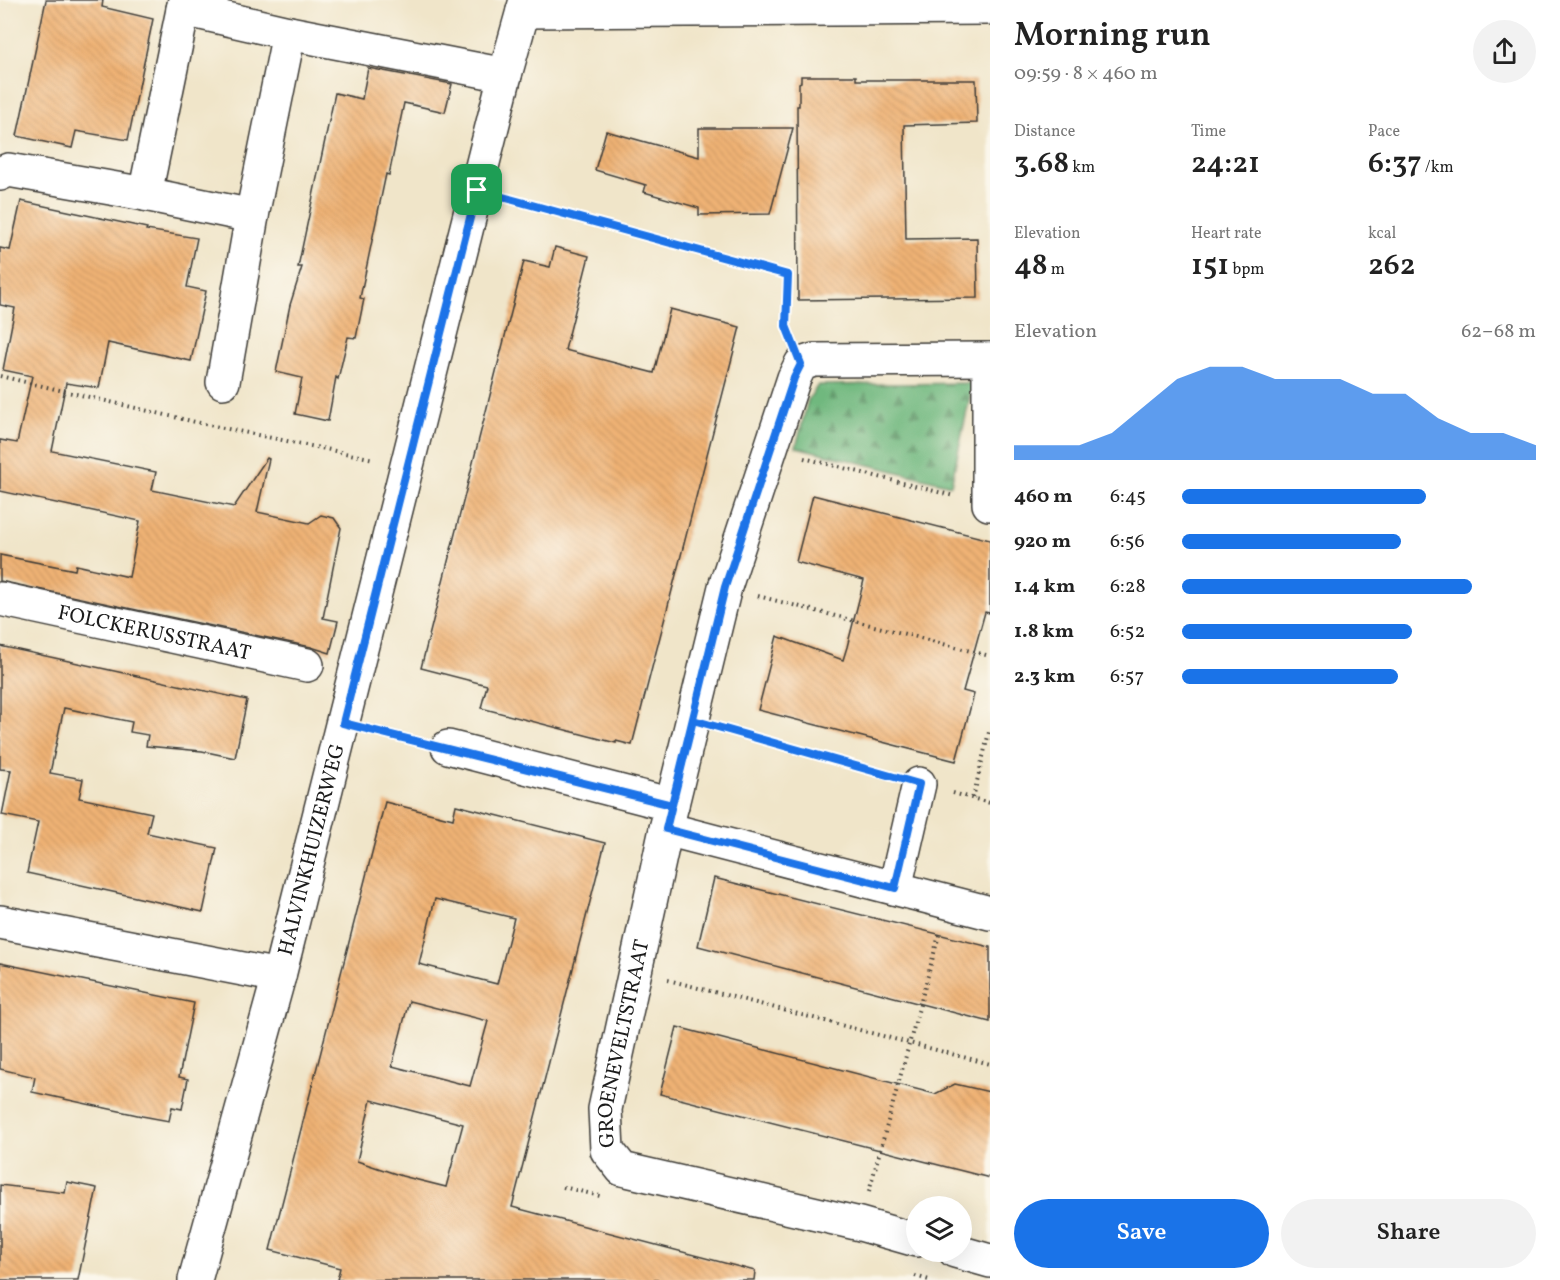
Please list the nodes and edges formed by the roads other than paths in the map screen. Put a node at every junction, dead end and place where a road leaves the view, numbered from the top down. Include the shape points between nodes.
1 (184, 4) edge
2 (524, 6) edge
3 (990, 8) edge
4 (290, 33) junction
5 (505, 75) junction
6 (0, 174) edge
7 (145, 194) junction
8 (252, 216) junction
9 (989, 359) edge
10 (223, 382) dead end
11 (989, 504) edge
12 (0, 599) edge
13 (307, 665) dead end
14 (448, 747) road end
15 (919, 784) road end
16 (669, 817) junction
17 (895, 888) junction
18 (990, 913) edge
19 (0, 921) edge
20 (279, 976) junction
21 (906, 1237) edge
22 (972, 1256) edge
23 (990, 1261) edge
24 (195, 1280) edge

1 - 4 street
1 - 7 street
2 - 3 street
2 - 5 street, HALVINKHUIZERWEG
4 - 5 street
4 - 8 street
5 - 20 street, HALVINKHUIZERWEG
6 - 7 street via 8,170
7 - 8 street
8 - 10 street
9 - 11 street
9 - 16 street, GROENEVELTSTRAAT via 814,360 801,364 725,587
12 - 13 street, FOLCKERUSSTRAAT
14 - 16 street
15 - 17 street
16 - 17 street
16 - 21 street, GROENEVELTSTRAAT via 605,1109 607,1150 622,1169
17 - 18 street
19 - 20 street
20 - 24 street, HALVINKHUIZERWEG
22 - 23 street

